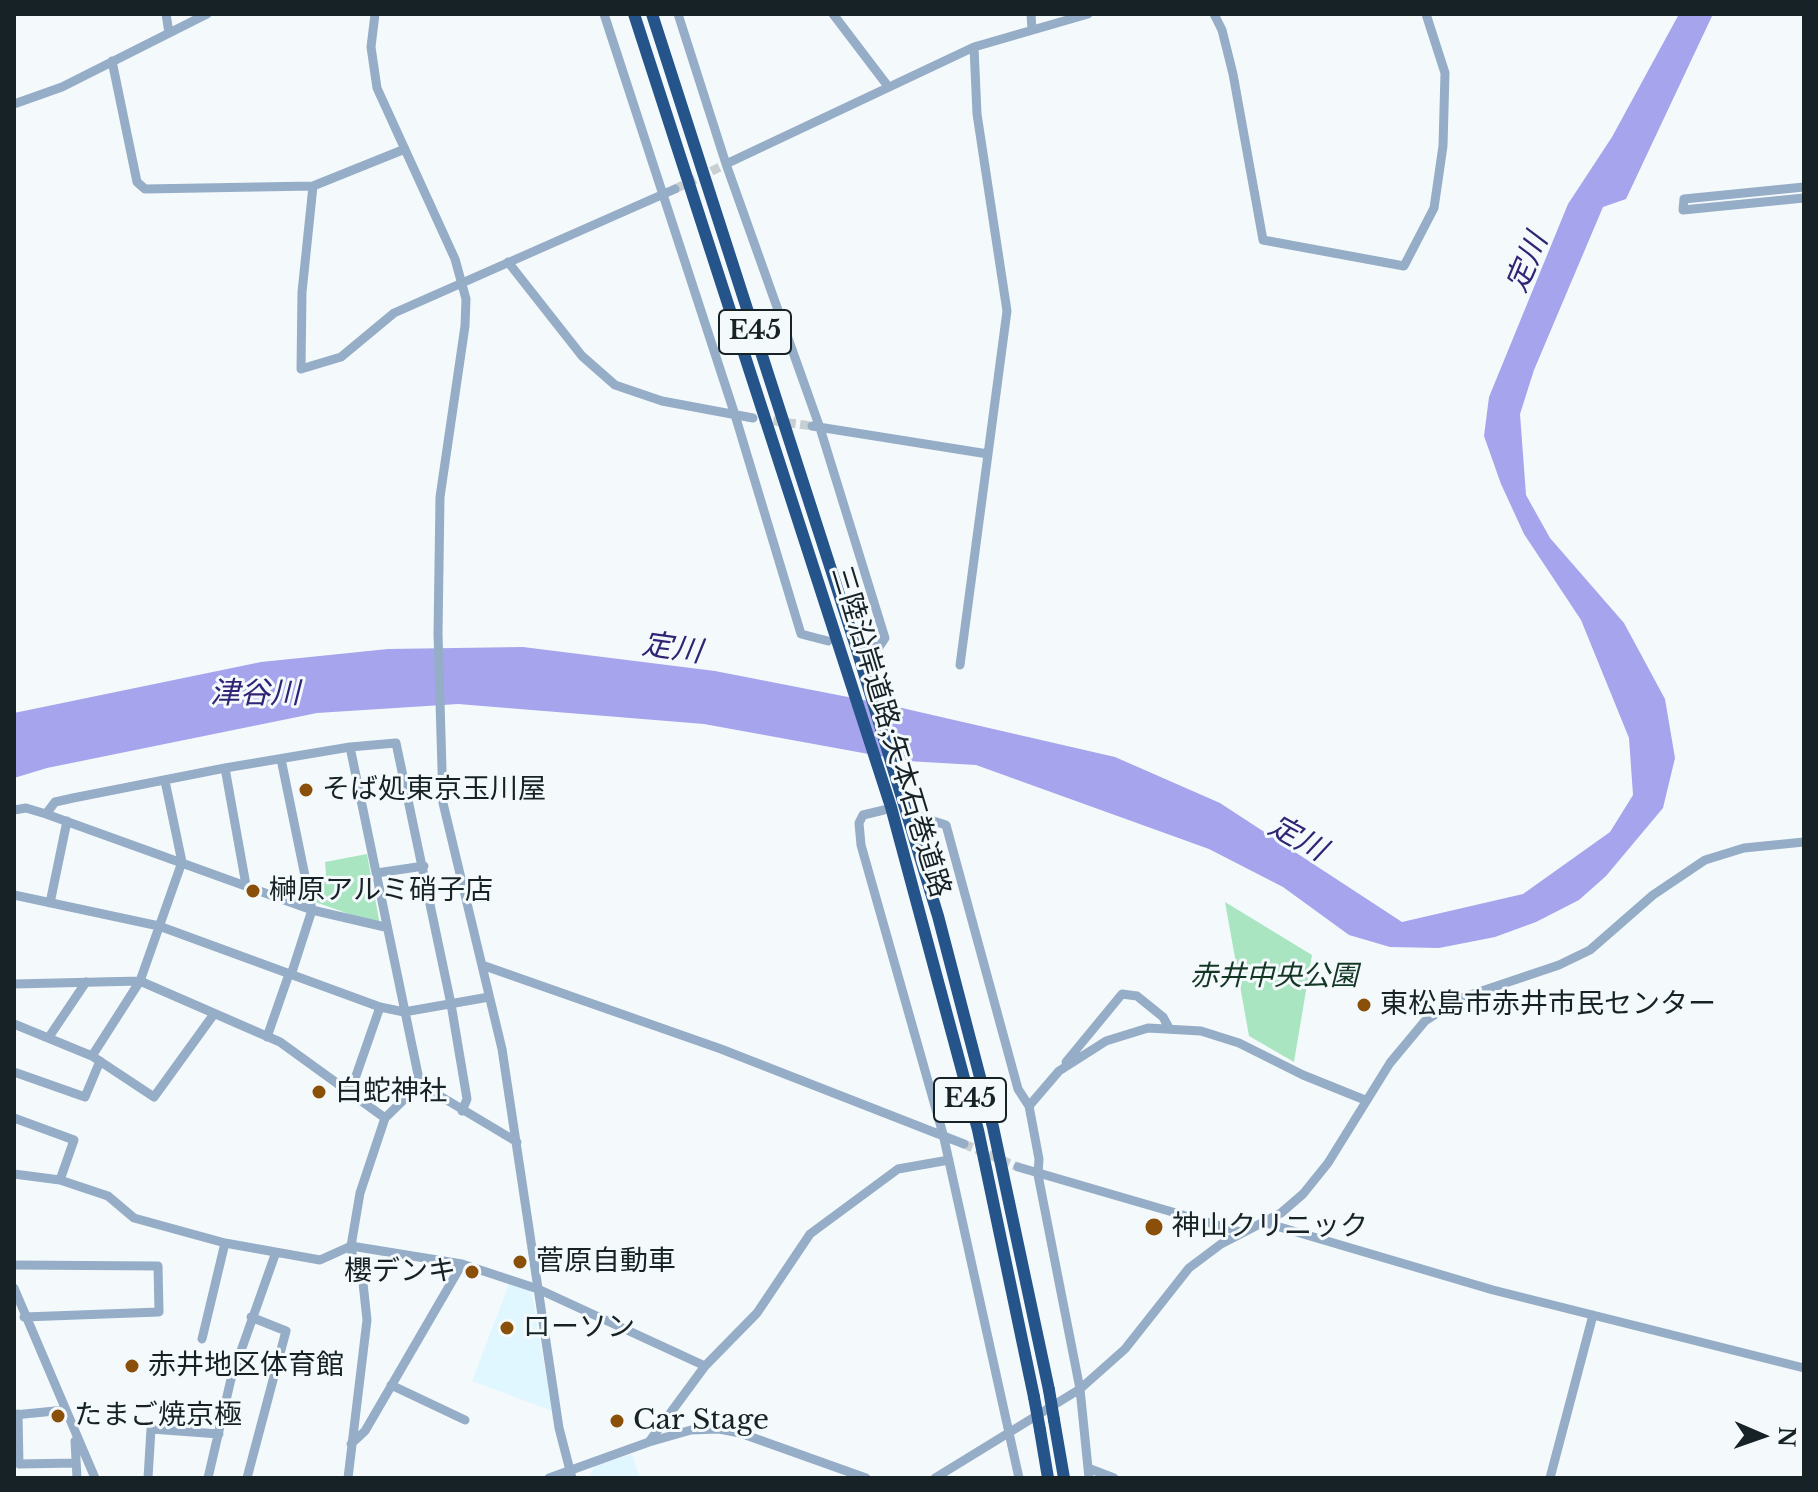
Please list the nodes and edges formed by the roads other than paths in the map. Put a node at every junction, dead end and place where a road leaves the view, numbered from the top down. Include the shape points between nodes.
1 (166, 14) edge
2 (207, 14) edge
3 (375, 14) edge
4 (604, 14) edge
5 (634, 14) edge
6 (652, 14) edge
7 (678, 14) edge
8 (833, 14) edge
9 (1031, 14) edge
10 (1088, 14) edge
11 (1214, 14) edge
12 (1426, 14) edge
13 (1032, 30) junction
14 (169, 33) junction
15 (974, 47) junction
16 (112, 61) junction
17 (887, 85) junction
18 (14, 104) edge
19 (405, 149) junction
20 (726, 164) junction
21 (313, 186) junction
22 (1804, 187) edge
23 (675, 189) tunnel mouth
24 (662, 194) junction
25 (1804, 198) edge
26 (508, 262) junction
27 (463, 282) junction
28 (735, 415) junction
29 (753, 418) tunnel mouth
30 (816, 427) junction
31 (988, 454) junction
32 (828, 641) dead end
33 (861, 648) junction
34 (960, 665) dead end
35 (350, 747) junction
36 (281, 759) junction
37 (225, 768) junction
38 (165, 781) junction
39 (887, 808) junction
40 (14, 810) edge
41 (912, 813) junction
42 (46, 814) junction
43 (67, 821) junction
44 (1804, 842) edge
45 (182, 862) junction
46 (424, 866) junction
47 (377, 873) junction
48 (246, 885) junction
49 (14, 895) edge
50 (50, 903) junction
51 (312, 910) junction
52 (159, 926) junction
53 (385, 927) junction
54 (482, 965) junction
55 (290, 974) junction
56 (140, 981) junction
57 (86, 982) junction
58 (14, 984) edge
59 (489, 997) junction
60 (451, 1004) junction
61 (380, 1007) junction
62 (404, 1012) junction
63 (214, 1014) junction
64 (14, 1024) edge
65 (1169, 1028) junction
66 (49, 1037) junction
67 (267, 1037) junction
68 (96, 1059) junction
69 (1059, 1071) junction
70 (14, 1072) edge
71 (420, 1084) junction
72 (350, 1093) junction
73 (1365, 1100) junction
74 (1029, 1106) junction
75 (462, 1111) junction
76 (14, 1118) edge
77 (385, 1118) junction
78 (943, 1134) junction
79 (517, 1142) junction
80 (964, 1144) tunnel mouth
81 (949, 1160) junction
82 (1018, 1167) tunnel mouth
83 (14, 1174) edge
84 (1038, 1175) junction
85 (60, 1180) junction
86 (1266, 1223) junction
87 (1241, 1232) junction
88 (225, 1243) junction
89 (351, 1246) junction
90 (276, 1252) junction
91 (462, 1264) junction
92 (14, 1265) edge
93 (14, 1288) edge
94 (538, 1289) junction
95 (20, 1314) edge
96 (1593, 1315) junction
97 (251, 1317) junction
98 (202, 1339) dead end
99 (705, 1366) junction
100 (1804, 1368) edge
101 (391, 1385) junction
102 (1080, 1389) junction
103 (65, 1410) junction
104 (16, 1414) edge
105 (465, 1420) dead end
106 (1010, 1433) junction
107 (75, 1434) junction
108 (219, 1434) junction
109 (649, 1442) junction
110 (351, 1444) junction
111 (76, 1463) junction
112 (1088, 1473) edge
113 (571, 1474) edge
114 (77, 1478) edge
115 (95, 1478) edge
116 (148, 1478) edge
117 (208, 1478) edge
118 (247, 1478) edge
119 (348, 1478) edge
120 (549, 1478) edge
121 (866, 1478) edge
122 (935, 1478) edge
123 (1019, 1478) edge
124 (1048, 1478) edge
125 (1064, 1478) edge
126 (1114, 1478) edge
127 (1550, 1478) edge

1 - 14 street
2 - 14 street
3 - 19 street via 371,47 377,88
4 - 24 street
5 - 39 highway, 三陸沿岸道路;矢本石巻道路 / E45
6 - 33 highway, 三陸沿岸道路;矢本石巻道路 / E45
7 - 20 street
8 - 17 street
9 - 13 street
10 - 13 street
11 - 12 street via 1233,74 1263,240 1404,266 1434,208 1443,146 1445,73
13 - 15 street
14 - 16 street
15 - 17 street
15 - 31 street via 977,114 1007,311
16 - 18 street
16 - 21 street via 140,186
17 - 20 street
19 - 21 street
19 - 27 street
20 - 30 street
21 - 27 street via 302,292 301,369 341,357 394,313
22 - 25 street via 1684,199 1683,210
23 - 24 street
24 - 26 street
24 - 28 street
26 - 27 street
26 - 28 street via 582,356 615,385 662,401
27 - 54 street via 465,326 440,497 440,712 443,803
28 - 29 street
28 - 32 street via 801,634
30 - 31 street
30 - 33 street via 885,638 879,647
31 - 34 street
33 - 41 highway, 三陸沿岸道路;矢本石巻道路 / E45
35 - 36 street
35 - 46 street via 396,743
35 - 47 street
36 - 37 street
36 - 51 street
37 - 38 street
37 - 48 street
38 - 42 street via 55,802
38 - 45 street
39 - 78 street via 863,815 861,845
39 - 124 highway, 三陸沿岸道路;矢本石巻道路 / E45, bridge via 978,1130
40 - 42 street
41 - 74 street via 946,825 1018,1089
41 - 125 highway, 三陸沿岸道路;矢本石巻道路 / E45, bridge via 993,1127
42 - 43 street
43 - 45 street
43 - 50 street
44 - 73 street via 1744,848 1705,860 1653,895 1590,950 1445,1007 1407,1039
45 - 48 street
45 - 52 street
46 - 47 street
46 - 60 street
47 - 53 street
48 - 51 street
49 - 50 street
50 - 52 street
51 - 53 street
51 - 55 street
52 - 55 street
52 - 56 street
53 - 62 street
54 - 59 street
54 - 78 street
55 - 61 street
55 - 67 street
56 - 57 street
56 - 63 street
56 - 68 street
57 - 58 street
57 - 66 street
59 - 60 street
59 - 79 street
60 - 62 street
60 - 75 street via 467,1099
61 - 62 street
61 - 72 street
62 - 71 street
63 - 67 street
63 - 68 street via 154,1097
64 - 66 street
65 - 69 street via 1148,1028 1106,1041
65 - 69 street via 1137,996 1122,994
65 - 73 street via 1239,1043
66 - 68 street
67 - 72 street
68 - 70 street via 85,1097
69 - 74 street
71 - 75 street
71 - 77 street
72 - 77 street
73 - 86 street via 1328,1163 1303,1194
74 - 84 street
75 - 79 street
76 - 85 street via 74,1140
77 - 89 street via 360,1193
78 - 80 street
78 - 81 street
79 - 94 street
81 - 99 street via 898,1169 810,1234 742,1332
81 - 106 street
82 - 84 street
83 - 85 street
84 - 87 street
84 - 102 street
85 - 88 street via 108,1196 134,1218
86 - 87 street
86 - 96 street
87 - 102 street via 1189,1268 1125,1349
88 - 90 street
88 - 98 street
89 - 90 street via 320,1260
89 - 91 street
89 - 110 street via 367,1304
90 - 97 street
91 - 94 street
91 - 101 street
92 - 95 street via 158,1266 159,1312
93 - 95 street
94 - 99 street
94 - 113 street
95 - 103 street
96 - 100 street
96 - 127 street
97 - 108 street
97 - 118 street via 286,1331
99 - 109 street
101 - 105 street
101 - 110 street via 365,1431
102 - 106 street
102 - 112 street
103 - 104 street
103 - 107 street
104 - 111 street via 19,1464
106 - 122 street
106 - 123 street
107 - 111 street
107 - 115 street
108 - 116 street via 151,1429
108 - 117 street
109 - 113 street
109 - 121 street via 691,1430 719,1429
110 - 119 street
111 - 114 street
112 - 126 street
113 - 120 street

